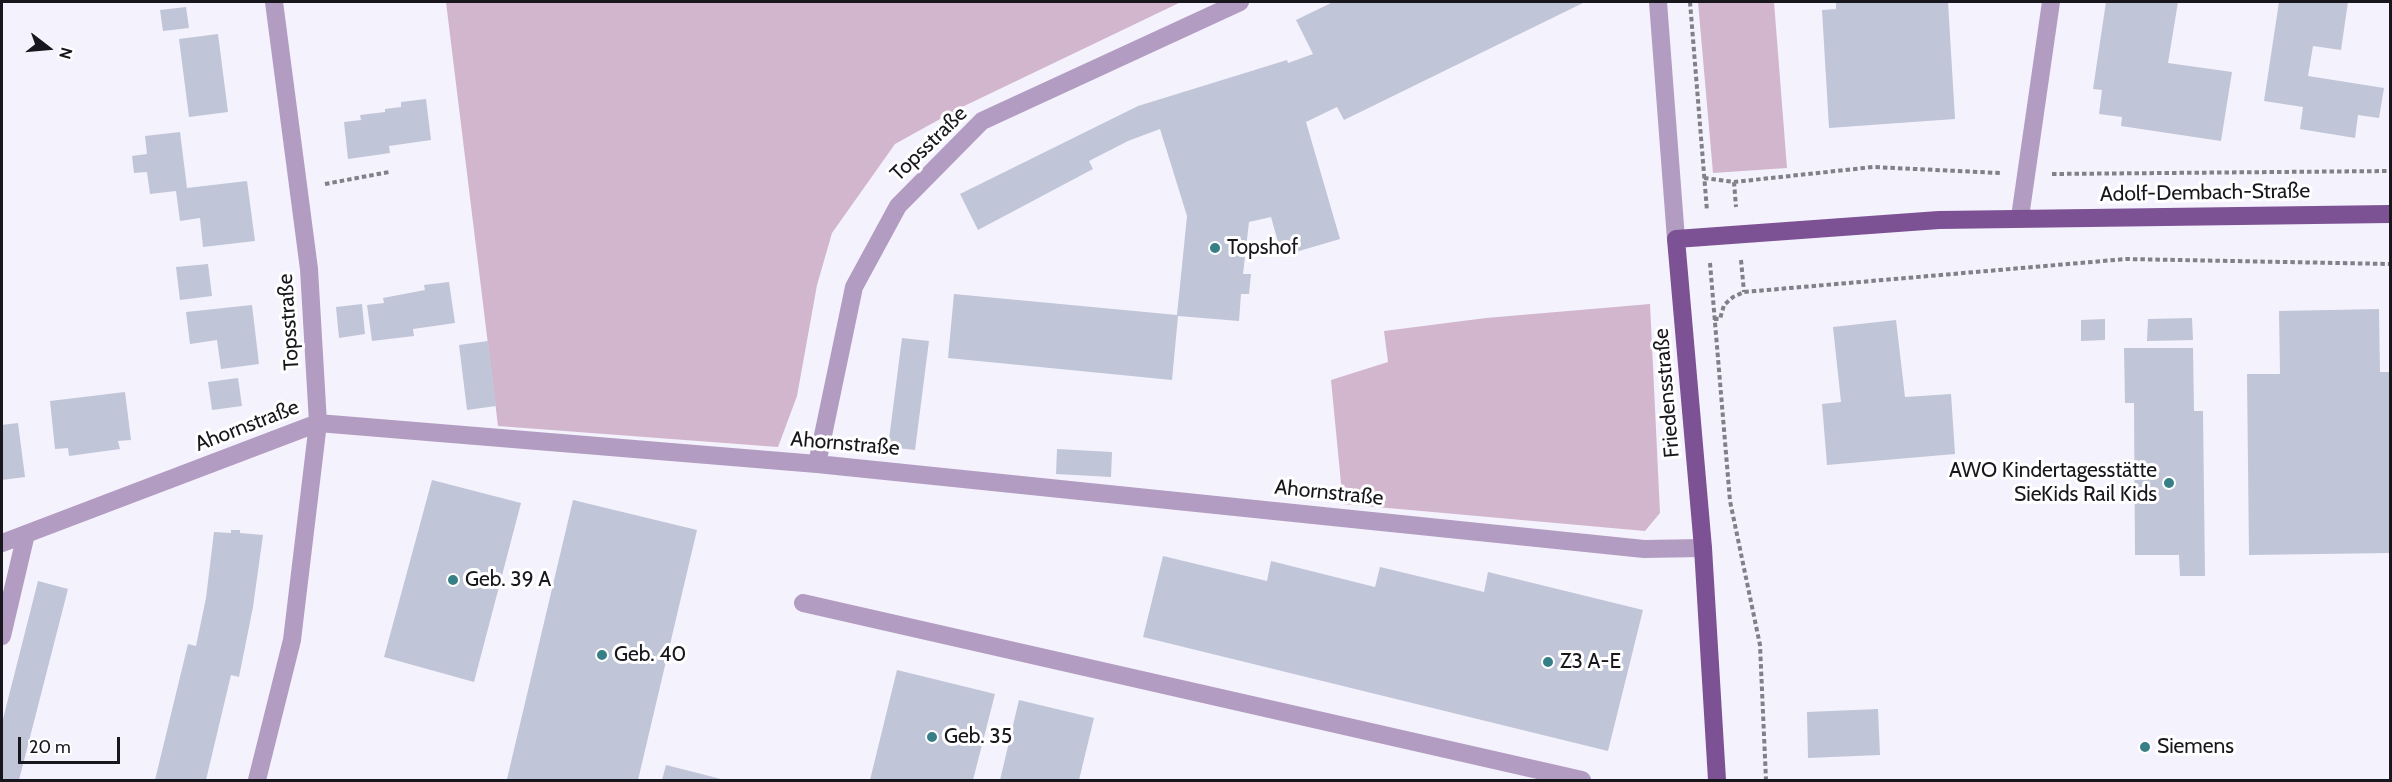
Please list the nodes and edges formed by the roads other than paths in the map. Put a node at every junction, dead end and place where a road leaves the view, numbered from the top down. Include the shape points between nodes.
1 (274, 2) edge
2 (1240, 2) edge
3 (1658, 2) edge
4 (2051, 2) edge
5 (2391, 214) edge
6 (2020, 217) junction
7 (1676, 239) junction
8 (318, 423) junction
9 (818, 464) junction
10 (26, 534) junction
11 (2, 543) edge
12 (1703, 548) junction
13 (803, 603) dead end
14 (2, 636) edge
15 (257, 780) edge
16 (1582, 780) edge
17 (1717, 780) edge

1 - 8 street, Topsstraße via 309,269
2 - 9 street, Topsstraße via 982,121 898,206 854,287
3 - 7 street, Friedensstraße
4 - 6 street
5 - 6 main road, Adolf-Dembach-Straße
6 - 7 main road, Adolf-Dembach-Straße
7 - 12 main road, Friedensstraße
8 - 9 street, Ahornstraße
8 - 10 street, Ahornstraße
8 - 15 street, Topsstraße via 292,640
9 - 12 street, Ahornstraße via 1644,549
10 - 11 street, Ahornstraße
10 - 14 street
12 - 17 main road, Friedensstraße
13 - 16 street

